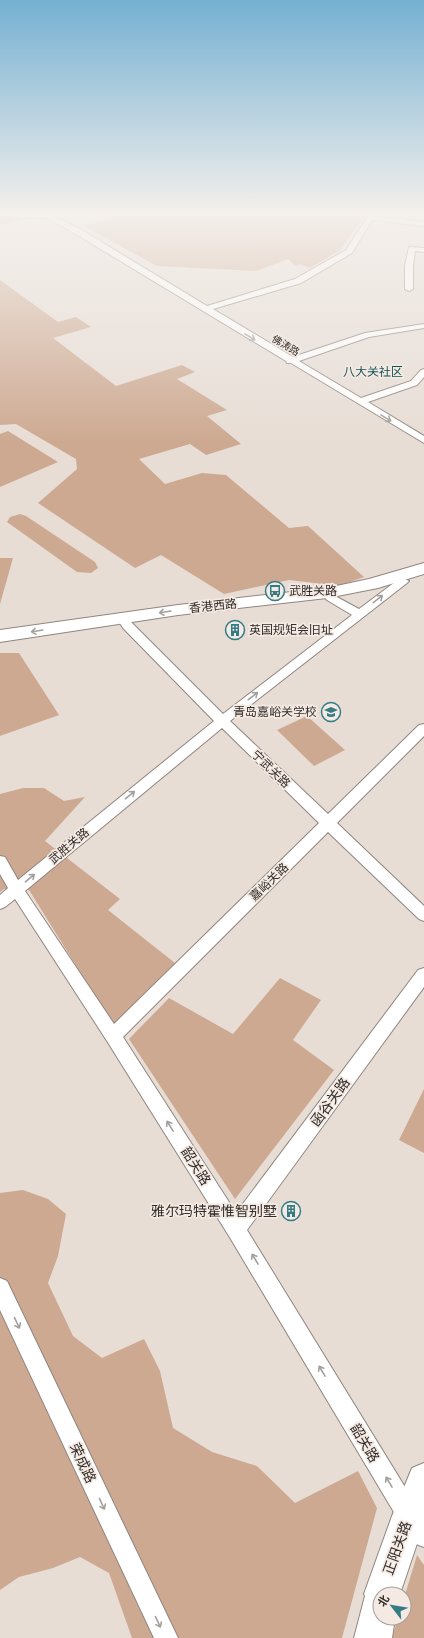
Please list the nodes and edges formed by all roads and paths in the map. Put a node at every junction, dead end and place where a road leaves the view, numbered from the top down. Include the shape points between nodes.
1 (172, 289) edge
2 (271, 289) edge
3 (205, 310) junction
4 (424, 326) edge
5 (290, 360) junction
6 (424, 372) edge
7 (414, 383) junction
8 (424, 389) edge
9 (360, 402) junction
10 (424, 440) edge
11 (424, 568) edge
12 (403, 581) dead end
13 (327, 593) junction
14 (359, 614) junction
15 (122, 618) junction
16 (0, 636) edge
17 (222, 720) junction
18 (424, 728) edge
19 (328, 824) junction
20 (0, 861) edge
21 (16, 890) junction
22 (0, 903) edge
23 (424, 915) edge
24 (424, 975) edge
25 (113, 1036) junction
26 (236, 1229) junction
27 (0, 1288) edge
28 (424, 1480) edge
29 (416, 1526) edge
30 (386, 1586) edge
31 (375, 1626) edge
32 (166, 1638) edge
33 (373, 1638) edge

1 - 3 street, 佛涛路
2 - 3 street
3 -> 5 street, 佛涛路
4 - 5 street via 368,335
5 - 9 street, 佛涛路
6 - 7 street
7 - 8 street
7 - 9 street
9 -> 10 street, 佛涛路
11 - 13 main road, 香港西路 via 372,584
14 -> 12 street, 武胜关路
13 - 14 street
13 -> 15 main road, 香港西路
17 -> 14 street, 武胜关路
15 -> 16 main road, 香港西路
15 - 17 street, 宁武关路
17 - 19 street, 宁武关路
21 -> 17 street, 武胜关路
18 - 19 street, 嘉峪关路
19 - 23 street, 宁武关路
19 - 25 street, 嘉峪关路
20 - 21 street, 韶关路
21 - 22 street, 武胜关路
21 - 25 street, 韶关路
24 - 26 street, 函谷关路
26 -> 25 street, 韶关路
29 -> 26 street, 韶关路
27 -> 32 street, 荣成路
28 - 29 main road, 正阳关路
29 - 30 main road, 正阳关路
31 - 33 main road

